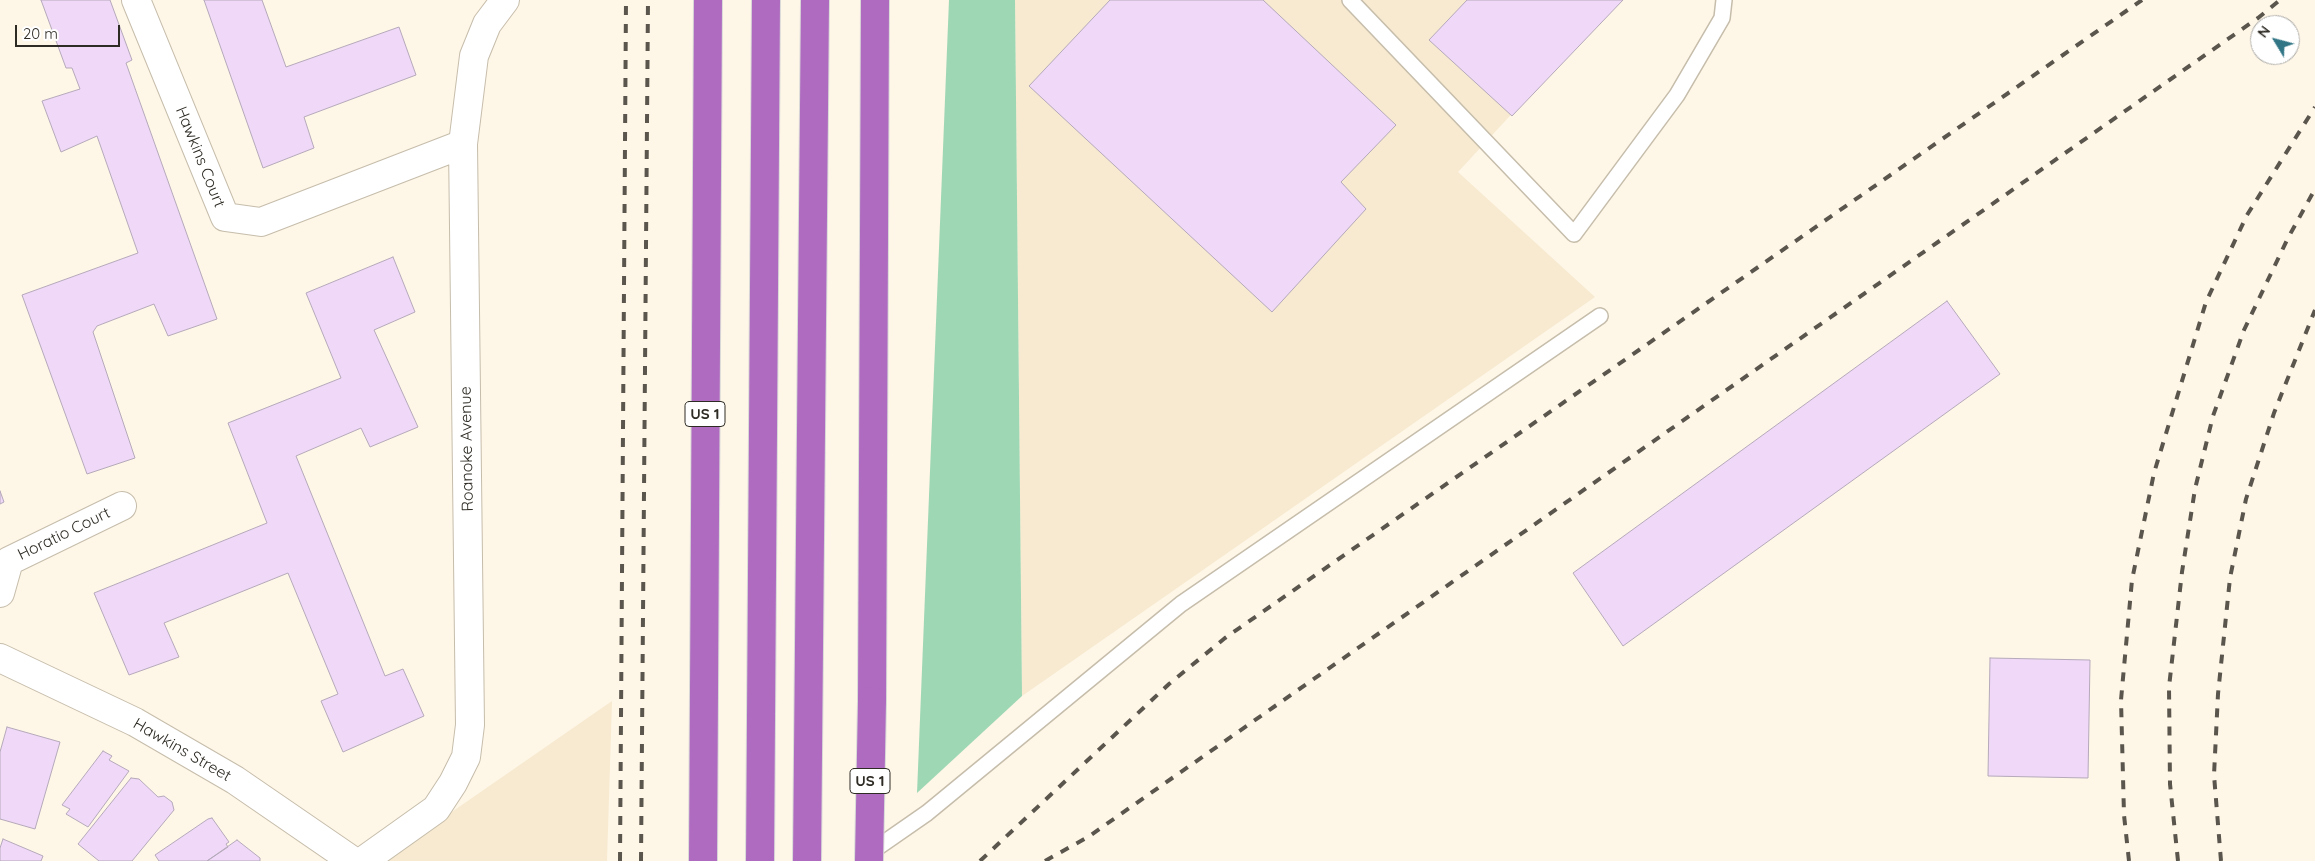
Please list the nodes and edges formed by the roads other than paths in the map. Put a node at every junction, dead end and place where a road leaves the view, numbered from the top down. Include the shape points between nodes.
1 (136, 0) edge
2 (505, 0) edge
3 (708, 0) edge
4 (766, 0) edge
5 (815, 0) edge
6 (875, 0) edge
7 (1724, 0) edge
8 (1360, 3) edge
9 (464, 144) junction
10 (1600, 316) dead end
11 (122, 506) dead end
12 (0, 593) edge
13 (0, 658) edge
14 (353, 861) edge
15 (363, 861) edge
16 (703, 861) edge
17 (760, 861) edge
18 (807, 861) edge
19 (858, 861) edge
20 (869, 861) edge

1 - 9 street, Hawkins Court via 224,218 261,222
2 - 9 street, Roanoke Avenue via 487,24 474,56
3 - 16 highway, US 1
4 - 17 highway
5 - 18 highway
6 - 20 highway, US 1, bridge
7 - 8 lane via 1722,18 1678,94 1574,234
9 - 15 street, Roanoke Avenue via 470,725 466,757 436,808
10 - 19 lane via 1182,604 927,813
11 - 12 street, Horatio Court via 9,561
13 - 14 street, Hawkins Street via 152,732 236,780

